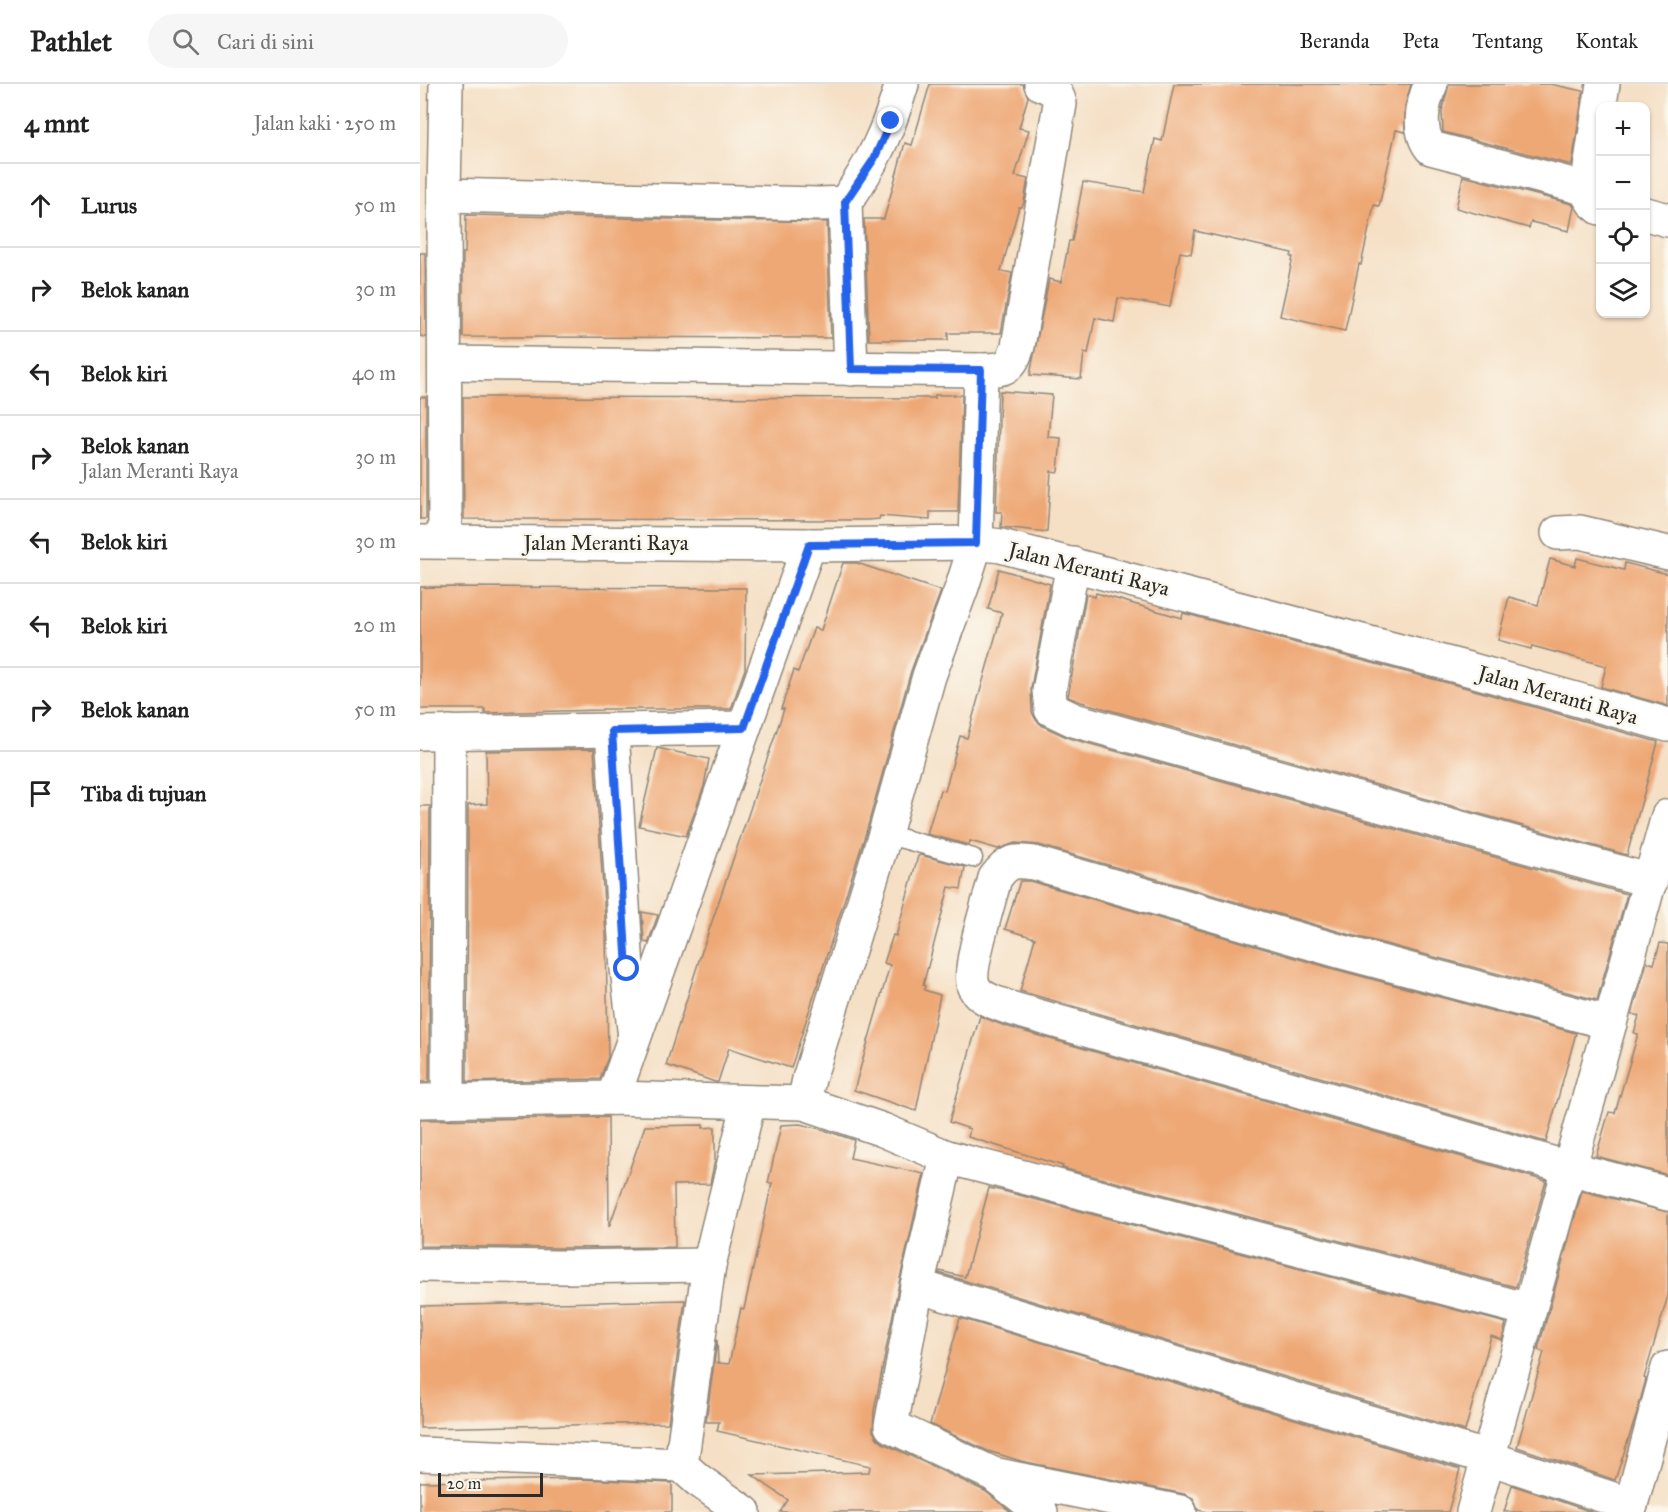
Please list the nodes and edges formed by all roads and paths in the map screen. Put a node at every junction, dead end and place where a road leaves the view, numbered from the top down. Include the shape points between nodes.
1 (446, 84) edge
2 (902, 84) edge
3 (1041, 84) edge
4 (1431, 84) edge
5 (1603, 84) edge
6 (444, 195) junction
7 (1592, 198) edge
8 (845, 202) junction
9 (1650, 215) edge
10 (1668, 220) edge
11 (445, 363) junction
12 (851, 369) junction
13 (981, 370) junction
14 (1558, 533) dead end
15 (433, 542) edge
16 (976, 543) junction
17 (809, 545) junction
18 (1668, 553) edge
19 (1072, 564) junction
20 (1668, 725) edge
21 (744, 728) junction
22 (612, 731) junction
23 (435, 733) edge
24 (1668, 816) edge
25 (885, 834) junction
26 (973, 858) dead end
27 (1651, 881) junction
28 (1610, 1023) junction
29 (635, 1037) junction
30 (614, 1098) junction
31 (434, 1101) edge
32 (749, 1102) junction
33 (804, 1103) junction
34 (947, 1157) junction
35 (1569, 1168) junction
36 (1668, 1194) edge
37 (420, 1265) edge
38 (709, 1265) junction
39 (917, 1286) junction
40 (1530, 1310) junction
41 (1668, 1368) edge
42 (420, 1454) edge
43 (1489, 1458) junction
44 (681, 1465) junction
45 (993, 1474) junction
46 (1630, 1509) edge
47 (744, 1512) edge
48 (1041, 1512) edge
49 (1180, 1512) edge
50 (1473, 1512) edge

1 - 6 street
2 - 8 street via 874,159
3 - 13 street via 1052,87 1060,104 1018,346 1013,363 1003,369
4 - 7 street via 1422,123 1424,140 1431,148
5 - 7 street via 1589,175
6 - 8 street
6 - 11 street
8 - 12 street
9 - 10 street
11 - 12 street
11 - 15 street
12 - 13 street
13 - 16 street
14 - 18 street via 1580,532
15 - 17 street, Jalan Meranti Raya
16 - 17 street, Jalan Meranti Raya
16 - 19 street, Jalan Meranti Raya
16 - 25 street via 929,676
17 - 21 street
19 - 20 street, Jalan Meranti Raya
19 - 27 street via 1049,691 1051,709 1074,720
21 - 22 street
21 - 29 street
22 - 23 street
22 - 29 street
23 - 31 street
24 - 27 street
25 - 26 lane
25 - 33 street
27 - 28 street
28 - 35 street
28 - 35 street via 1034,863 1017,861 1004,866 995,878 971,970 974,987 983,998
29 - 30 street
30 - 31 street
30 - 32 street
32 - 33 street
32 - 38 street
33 - 34 street
34 - 39 street
34 - 40 street
35 - 36 street
35 - 40 street
37 - 38 street
38 - 44 street
39 - 43 street
39 - 45 street via 891,1425
40 - 43 street
41 - 46 street
42 - 44 street
43 - 46 street
43 - 50 street
44 - 47 street
45 - 48 street
45 - 49 street

